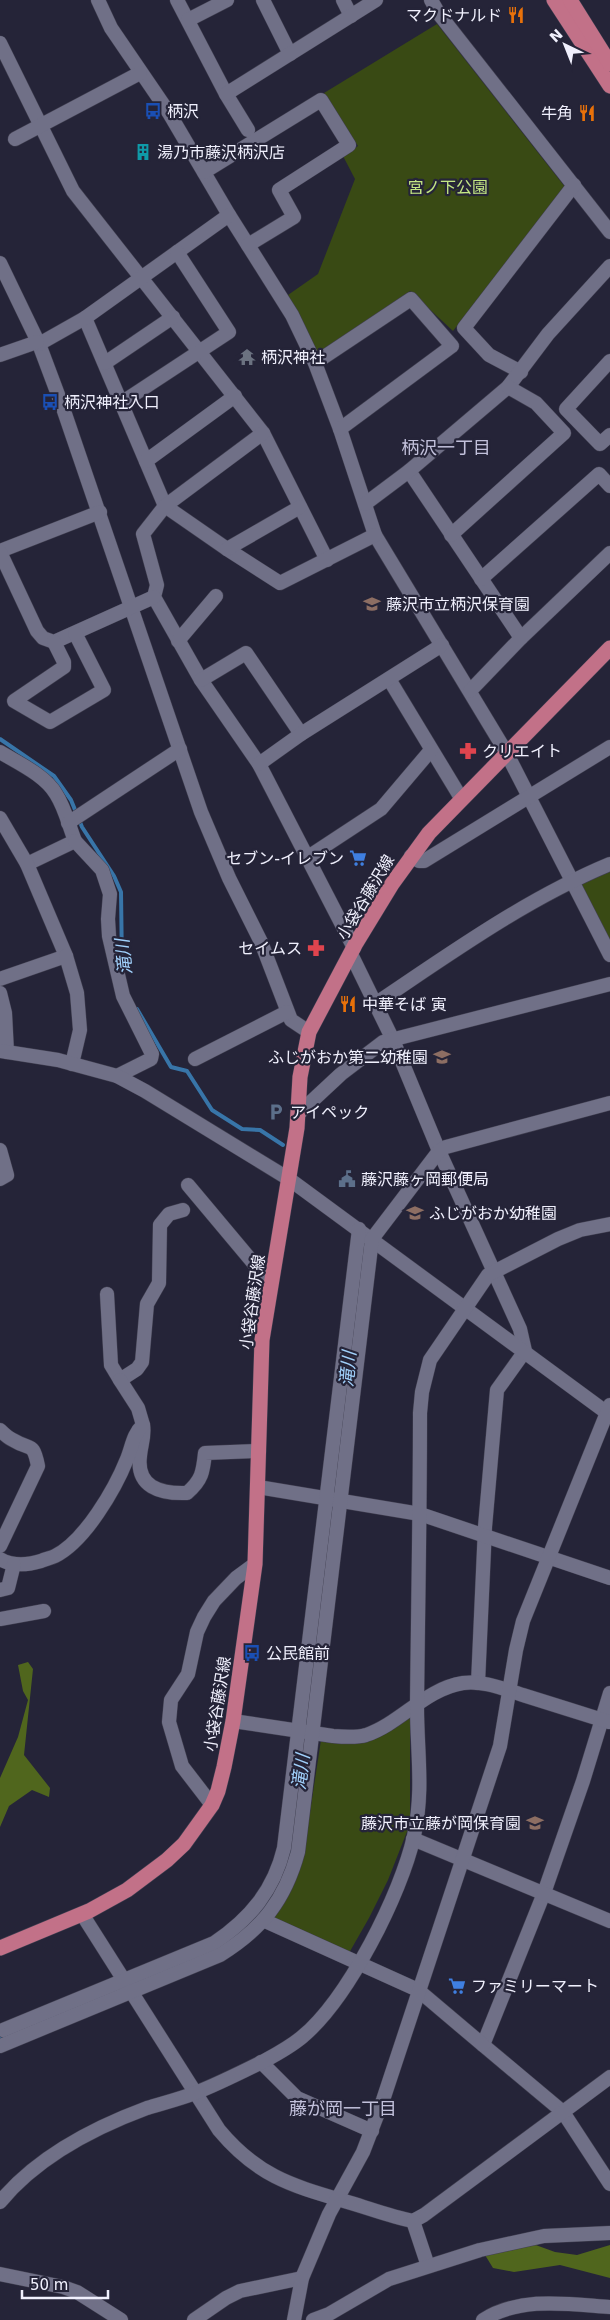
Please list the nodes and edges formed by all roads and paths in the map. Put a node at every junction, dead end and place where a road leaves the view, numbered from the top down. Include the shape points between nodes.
1 (98, 0) edge
2 (177, 0) edge
3 (228, 0) edge
4 (262, 0) edge
5 (343, 0) edge
6 (376, 0) edge
7 (554, 0) edge
8 (570, 0) edge
9 (436, 2) edge
10 (351, 16) junction
11 (188, 20) junction
12 (0, 43) edge
13 (290, 54) junction
14 (610, 64) edge
15 (140, 72) junction
16 (610, 86) edge
17 (226, 94) junction
18 (42, 127) junction
19 (248, 130) dead end
20 (15, 139) dead end
21 (204, 172) junction
22 (574, 185) junction
23 (229, 215) junction
24 (610, 232) edge
25 (248, 245) junction
26 (177, 252) junction
27 (0, 262) edge
28 (610, 266) edge
29 (141, 277) junction
30 (173, 317) junction
31 (85, 318) junction
32 (38, 343) junction
33 (200, 351) junction
34 (0, 355) edge
35 (610, 361) edge
36 (105, 363) junction
37 (315, 363) junction
38 (521, 372) junction
39 (508, 387) junction
40 (235, 396) junction
41 (120, 403) junction
42 (340, 429) junction
43 (263, 433) junction
44 (610, 435) edge
45 (146, 461) junction
46 (409, 471) junction
47 (610, 486) edge
48 (365, 504) junction
49 (165, 506) junction
50 (300, 507) junction
51 (100, 512) junction
52 (376, 535) junction
53 (451, 535) junction
54 (227, 549) junction
55 (0, 551) edge
56 (610, 553) edge
57 (327, 560) junction
58 (481, 579) junction
59 (216, 596) dead end
60 (154, 597) junction
61 (130, 607) junction
62 (75, 633) junction
63 (521, 638) junction
64 (178, 641) junction
65 (54, 642) junction
66 (442, 645) junction
67 (610, 648) edge
68 (201, 680) junction
69 (389, 680) junction
70 (470, 691) junction
71 (300, 734) junction
72 (610, 747) edge
73 (180, 749) junction
74 (431, 750) junction
75 (0, 752) edge
76 (506, 752) junction
77 (259, 764) junction
78 (529, 797) junction
79 (461, 798) junction
80 (0, 818) edge
81 (68, 823) junction
82 (75, 841) junction
83 (411, 856) junction
84 (308, 857) junction
85 (27, 864) junction
86 (610, 864) edge
87 (571, 880) junction
88 (352, 951) junction
89 (610, 955) edge
90 (66, 956) junction
91 (0, 980) edge
92 (610, 984) edge
93 (0, 994) edge
94 (376, 1004) junction
95 (287, 1012) junction
96 (309, 1032) junction
97 (393, 1040) junction
98 (4, 1052) edge
99 (195, 1059) dead end
100 (72, 1064) junction
101 (117, 1076) junction
102 (610, 1104) edge
103 (298, 1114) junction
104 (0, 1150) edge
105 (438, 1152) junction
106 (0, 1179) edge
107 (289, 1179) junction
108 (188, 1185) dead end
109 (183, 1210) dead end
110 (610, 1224) edge
111 (358, 1229) junction
112 (372, 1239) junction
113 (493, 1271) junction
114 (271, 1284) junction
115 (107, 1294) dead end
116 (465, 1308) junction
117 (524, 1352) junction
118 (120, 1380) junction
119 (609, 1411) edge
120 (143, 1425) junction
121 (0, 1430) edge
122 (259, 1451) junction
123 (258, 1487) junction
124 (333, 1500) junction
125 (420, 1514) junction
126 (484, 1535) junction
127 (0, 1546) edge
128 (548, 1557) junction
129 (0, 1559) edge
130 (14, 1564) junction
131 (255, 1564) junction
132 (610, 1578) edge
133 (0, 1590) edge
134 (44, 1611) dead end
135 (0, 1618) edge
136 (478, 1683) junction
137 (509, 1691) junction
138 (610, 1693) edge
139 (417, 1703) junction
140 (233, 1721) junction
141 (606, 1721) edge
142 (305, 1733) junction
143 (212, 1805) junction
144 (413, 1839) junction
145 (462, 1859) junction
146 (544, 1892) junction
147 (82, 1914) junction
148 (263, 1920) junction
149 (610, 1921) edge
150 (0, 1948) edge
151 (359, 1964) junction
152 (127, 1987) junction
153 (418, 1990) junction
154 (3, 2030) dead end
155 (483, 2045) junction
156 (0, 2046) edge
157 (261, 2062) junction
158 (610, 2077) edge
159 (195, 2093) junction
160 (563, 2112) junction
161 (372, 2131) junction
162 (610, 2184) edge
163 (338, 2199) junction
164 (0, 2202) edge
165 (413, 2221) junction
166 (610, 2233) edge
167 (428, 2266) junction
168 (0, 2274) edge
169 (302, 2278) junction
170 (610, 2307) edge
171 (121, 2320) edge
172 (194, 2320) edge
173 (294, 2320) edge
174 (312, 2320) edge
175 (483, 2320) edge

1 - 15 street via 111,28
2 - 11 street
3 - 11 street
4 - 13 street
5 - 10 street
6 - 10 street
7 - 16 main road
8 - 14 main road
9 - 22 street via 439,14
10 - 13 street
11 - 17 street
12 - 18 street
13 - 17 street
15 - 18 street
15 - 21 street
17 - 19 street
18 - 20 street
18 - 29 street via 73,191
21 - 23 street
21 - 25 street via 321,100 349,145 278,190 294,217
22 - 24 street
22 - 38 street via 464,328 489,355
23 - 25 street
23 - 26 street
25 - 37 street via 292,315
26 - 29 street
26 - 33 street via 229,332
27 - 32 street
28 - 38 street via 548,334
29 - 30 street
29 - 31 street
30 - 33 street
30 - 36 street
31 - 32 street
31 - 36 street
32 - 34 street
32 - 51 street
33 - 40 street
33 - 41 street
35 - 44 street via 566,409 600,444
36 - 41 street
37 - 42 street
37 - 42 street via 411,299 452,346
38 - 39 street
39 - 46 street
39 - 53 street via 536,403 564,433
40 - 43 street
40 - 45 street
41 - 45 street
42 - 48 street
43 - 49 street
43 - 50 street
45 - 49 street
46 - 48 street
46 - 53 street
47 - 58 street via 599,474
48 - 52 street
49 - 54 street
49 - 60 street via 143,534 157,585
50 - 54 street
50 - 57 street
51 - 55 street
51 - 61 street
52 - 57 street
52 - 66 street
53 - 58 street
54 - 57 street via 280,583
55 - 65 street via 37,631 43,638
56 - 63 street
58 - 63 street
59 - 64 street
60 - 61 street
60 - 64 street
61 - 62 street
61 - 73 street
62 - 65 street
62 - 65 street via 104,690 50,722 14,701 64,666
63 - 70 street
64 - 68 street
66 - 69 street
66 - 70 street
67 - 76 main road, 小袋谷藤沢線
68 - 71 street via 246,653
68 - 77 street
69 - 71 street
69 - 74 street
70 - 76 street
71 - 77 street
72 - 78 street
73 - 81 street
73 - 95 street via 201,812 261,942
74 - 79 street
74 - 84 street via 381,809
75 - 81 street via 50,786 57,794
76 - 78 street
76 - 79 main road, 小袋谷藤沢線
77 - 84 street
78 - 83 street via 424,861 419,862
78 - 87 street
79 - 83 main road, 小袋谷藤沢線
80 - 85 street
81 - 82 street
82 - 85 street
82 - 101 street via 102,870 110,894 109,936 123,996 152,1054 151,1059
83 - 88 main road, 小袋谷藤沢線
84 - 88 street
85 - 90 street
86 - 87 street
87 - 89 street
87 - 94 street via 485,931
88 - 94 street
88 - 96 main road, 小袋谷藤沢線
90 - 91 street
90 - 100 street via 77,993 80,1030
92 - 97 street
93 - 98 street via 5,1013
94 - 97 street
95 - 96 street via 291,1020
95 - 99 street
96 - 103 main road, 小袋谷藤沢線 via 300,1077
97 - 103 street via 383,1042 369,1052
97 - 105 street
98 - 100 street
100 - 101 street
101 - 107 street via 146,1090
102 - 105 street via 446,1147
103 - 107 main road, 小袋谷藤沢線
104 - 106 street via 7,1175
105 - 112 street
105 - 113 street
107 - 111 street
107 - 114 main road, 小袋谷藤沢線
108 - 114 street
109 - 118 street via 168,1214 160,1225 160,1283 146,1304 142,1362
110 - 113 street via 580,1230
111 - 112 street
111 - 124 street
112 - 116 street
112 - 124 street
113 - 116 street
113 - 117 street via 520,1328
114 - 122 main road, 小袋谷藤沢線 via 262,1340
115 - 118 street via 111,1365
116 - 117 street
116 - 125 street via 439,1345 425,1375 420,1413
117 - 119 street
117 - 126 street via 497,1390
118 - 120 street via 138,1408
119 - 128 street
120 - 122 street via 145,1434 139,1467 143,1478 159,1491 186,1493 196,1485 202,1474 205,1453
120 - 130 street via 136,1431 114,1487 77,1539 56,1556 34,1563
121 - 127 street via 14,1441 30,1446 38,1466
122 - 123 main road, 小袋谷藤沢線
123 - 124 street
123 - 131 main road, 小袋谷藤沢線
124 - 125 street
124 - 142 street
125 - 126 street
125 - 139 street
126 - 128 street
126 - 136 street
128 - 132 street
128 - 137 street via 523,1621
129 - 130 street
130 - 133 street via 8,1588
131 - 140 main road, 小袋谷藤沢線
131 - 143 street via 236,1578 204,1617 188,1674 171,1700 169,1722 182,1766
134 - 135 street
136 - 137 street
136 - 139 street via 461,1683
137 - 141 street
137 - 145 street via 500,1746
138 - 141 street
139 - 142 street via 382,1728 365,1735 348,1738
139 - 144 street via 420,1794
140 - 142 street
140 - 143 main road, 小袋谷藤沢線
141 - 146 street
142 - 148 street via 298,1852 279,1900
142 - 152 street via 284,1848 266,1894 242,1922 214,1943
143 - 147 main road, 小袋谷藤沢線 via 184,1844 167,1860 127,1890
144 - 145 street
144 - 151 street via 392,1899
145 - 146 street
145 - 153 street
146 - 149 street
146 - 155 street
147 - 150 main road, 小袋谷藤沢線
147 - 152 street
148 - 151 street
148 - 152 street via 220,1955
151 - 153 street
151 - 157 street via 314,2025 286,2049
152 - 154 street
152 - 156 street
152 - 159 street
153 - 155 street
153 - 161 street
155 - 160 street
157 - 159 street
157 - 161 street via 297,2098
158 - 160 street
159 - 163 street via 219,2130 240,2154 257,2167 288,2183
159 - 164 street via 113,2122 52,2154 14,2184
160 - 162 street
160 - 165 street
161 - 163 street
163 - 165 street
163 - 169 street
165 - 167 street
166 - 167 street via 513,2241
167 - 174 street via 390,2279 329,2314
168 - 171 street via 77,2292
169 - 172 street via 240,2290
169 - 173 street
170 - 175 street via 524,2305 500,2310

